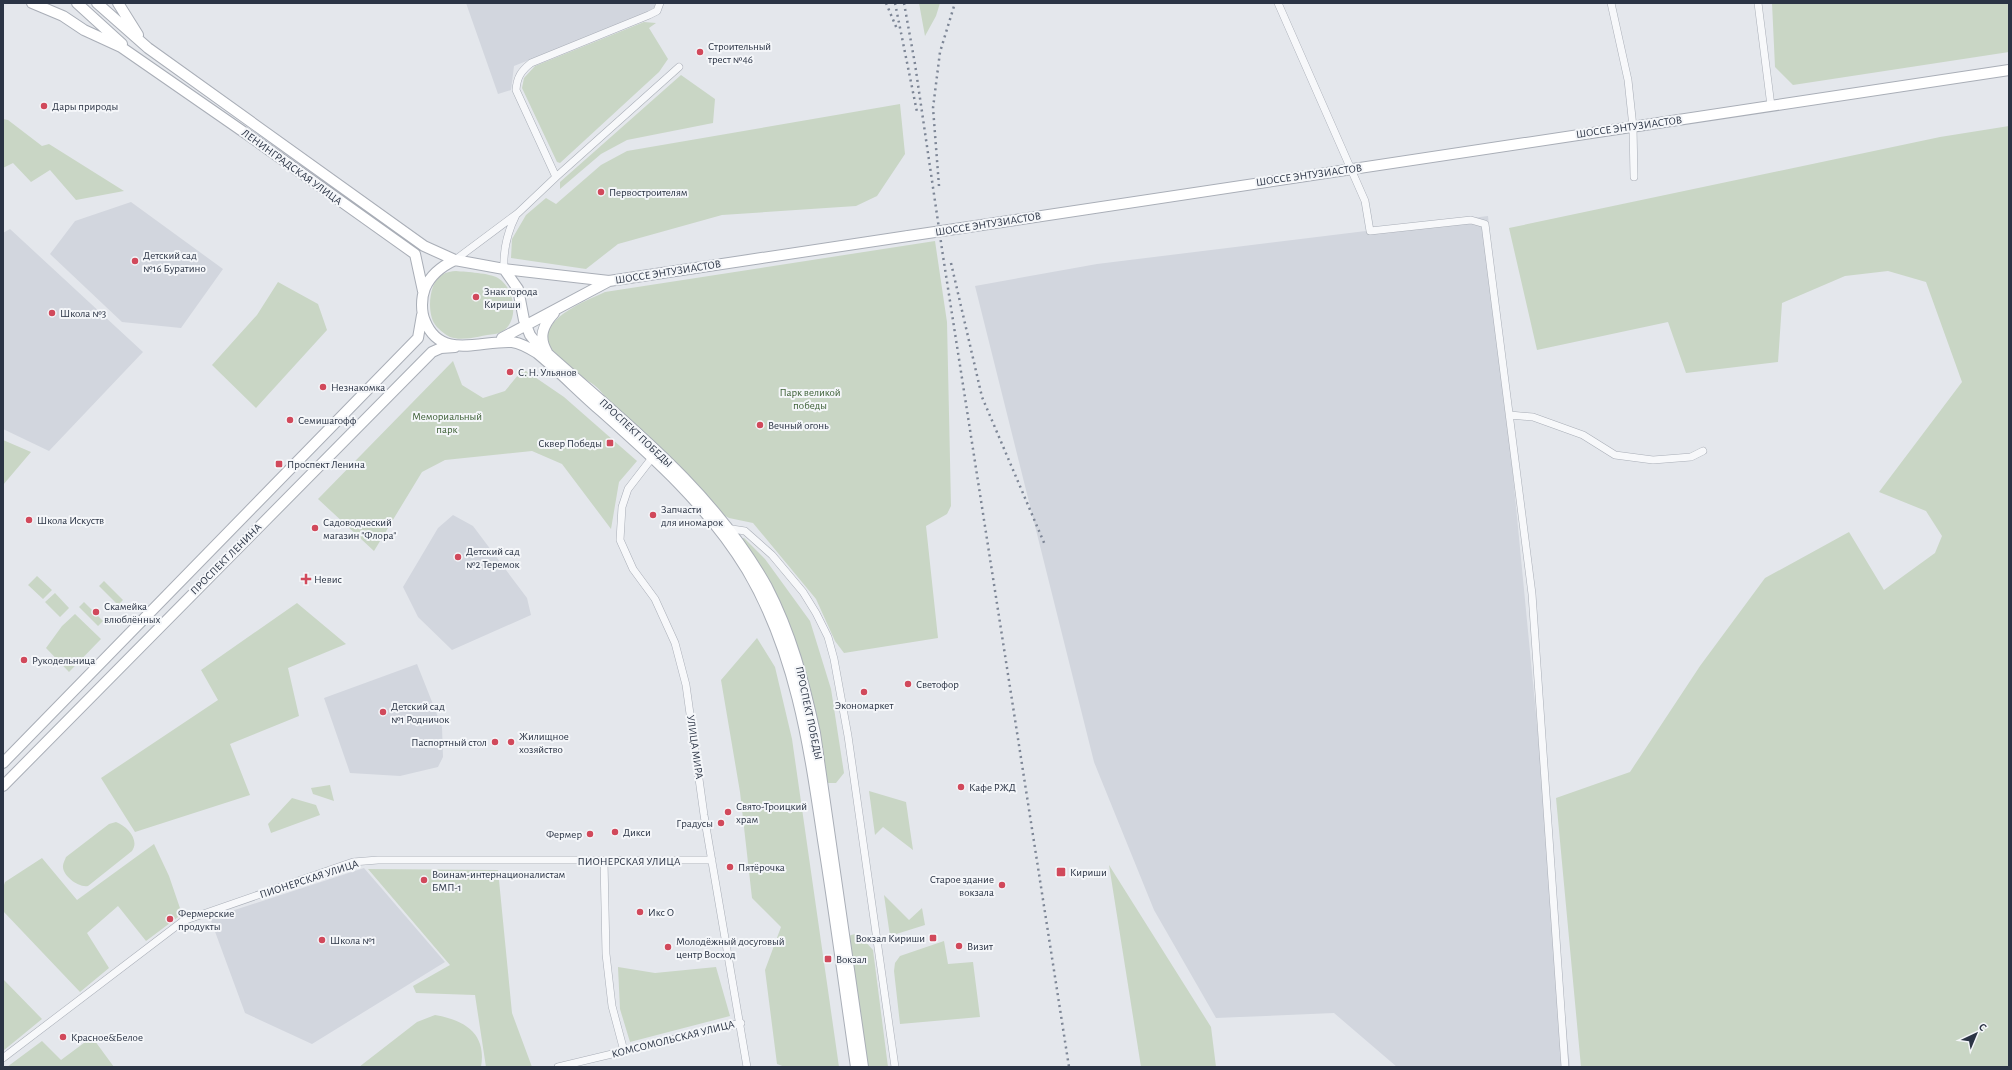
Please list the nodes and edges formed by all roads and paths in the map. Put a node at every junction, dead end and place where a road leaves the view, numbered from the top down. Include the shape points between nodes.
1 (32, 3) edge
2 (77, 3) edge
3 (97, 3) edge
4 (118, 3) edge
5 (660, 3) edge
6 (1278, 3) edge
7 (1611, 3) edge
8 (1758, 3) edge
9 (148, 48) junction
10 (138, 59) junction
11 (679, 67) dead end
12 (2009, 70) edge
13 (1771, 106) junction
14 (1633, 127) junction
15 (1350, 169) junction
16 (556, 177) junction
17 (1634, 177) dead end
18 (518, 213) junction
19 (455, 260) junction
20 (504, 269) junction
21 (609, 281) junction
22 (423, 291) junction
23 (559, 308) junction
24 (521, 311) junction
25 (422, 313) junction
26 (526, 325) junction
27 (502, 338) junction
28 (485, 345) junction
29 (457, 347) junction
30 (545, 356) junction
31 (1510, 415) junction
32 (1702, 451) dead end
33 (655, 454) junction
34 (729, 531) junction
35 (3, 763) edge
36 (3, 786) edge
37 (712, 860) junction
38 (604, 861) junction
39 (740, 1023) junction
40 (624, 1051) junction
41 (3, 1058) edge
42 (558, 1067) edge
43 (747, 1067) edge
44 (856, 1067) edge
45 (863, 1067) edge
46 (895, 1067) edge
47 (1565, 1067) edge

1 - 10 main road via 121,47
2 - 10 main road
3 - 9 main road
4 - 9 main road
5 - 16 street via 657,11 649,15 531,63 521,71 516,90
6 - 15 street
7 - 14 street via 1628,80
8 - 13 street
9 - 19 main road, ЛЕНИНГРАДСКАЯ УЛИЦА via 424,246
10 - 22 main road, ЛЕНИНГРАДСКАЯ УЛИЦА via 415,254
11 - 16 street
12 - 13 main road, ШОССЕ ЭНТУЗИАСТОВ
13 - 14 main road, ШОССЕ ЭНТУЗИАСТОВ
14 - 15 main road, ШОССЕ ЭНТУЗИАСТОВ
14 - 17 street
15 - 21 main road, ШОССЕ ЭНТУЗИАСТОВ, bridge
15 - 31 street via 1365,201 1370,231 1471,220 1485,224
16 - 18 street
18 - 19 street
18 - 20 street via 505,241
19 - 20 main road
19 - 22 main road via 437,270
20 - 21 main road
20 - 24 main road via 518,289
21 - 23 main road
22 - 25 main road
23 - 26 main road
23 - 30 main road via 543,328
24 - 26 main road
24 - 27 main road via 514,325
25 - 29 main road via 433,334
25 - 35 main road, ПРОСПЕКТ ЛЕНИНА via 418,338
26 - 27 main road
26 - 30 main road
27 - 28 main road
28 - 29 main road
28 - 30 main road via 512,342
29 - 36 main road, ПРОСПЕКТ ЛЕНИНА via 432,352
30 - 33 main road, ПРОСПЕКТ ПОБЕДЫ
31 - 32 street via 1533,417 1583,435 1615,454 1653,460 1691,457
31 - 47 street via 1532,594
33 - 34 main road, ПРОСПЕКТ ПОБЕДЫ via 688,482
33 - 37 street, УЛИЦА МИРА via 628,489 622,507 620,540 633,569 655,600 675,643 686,685
33 - 44 main road, ПРОСПЕКТ ПОБЕДЫ via 726,540 746,570 785,652 798,700 815,786
34 - 45 main road, ПРОСПЕКТ ПОБЕДЫ via 746,554 773,601 789,636 806,692 815,733
34 - 46 street via 745,531 778,561 816,613 828,637 848,736
37 - 38 street, ПИОНЕРСКАЯ УЛИЦА
37 - 39 street, УЛИЦА МИРА
38 - 40 street via 606,954 612,1006
38 - 41 street, ПИОНЕРСКАЯ УЛИЦА via 353,862 183,921
39 - 40 street, КОМСОМОЛЬСКАЯ УЛИЦА
39 - 43 street, УЛИЦА МИРА
40 - 42 street, КОМСОМОЛЬСКАЯ УЛИЦА

